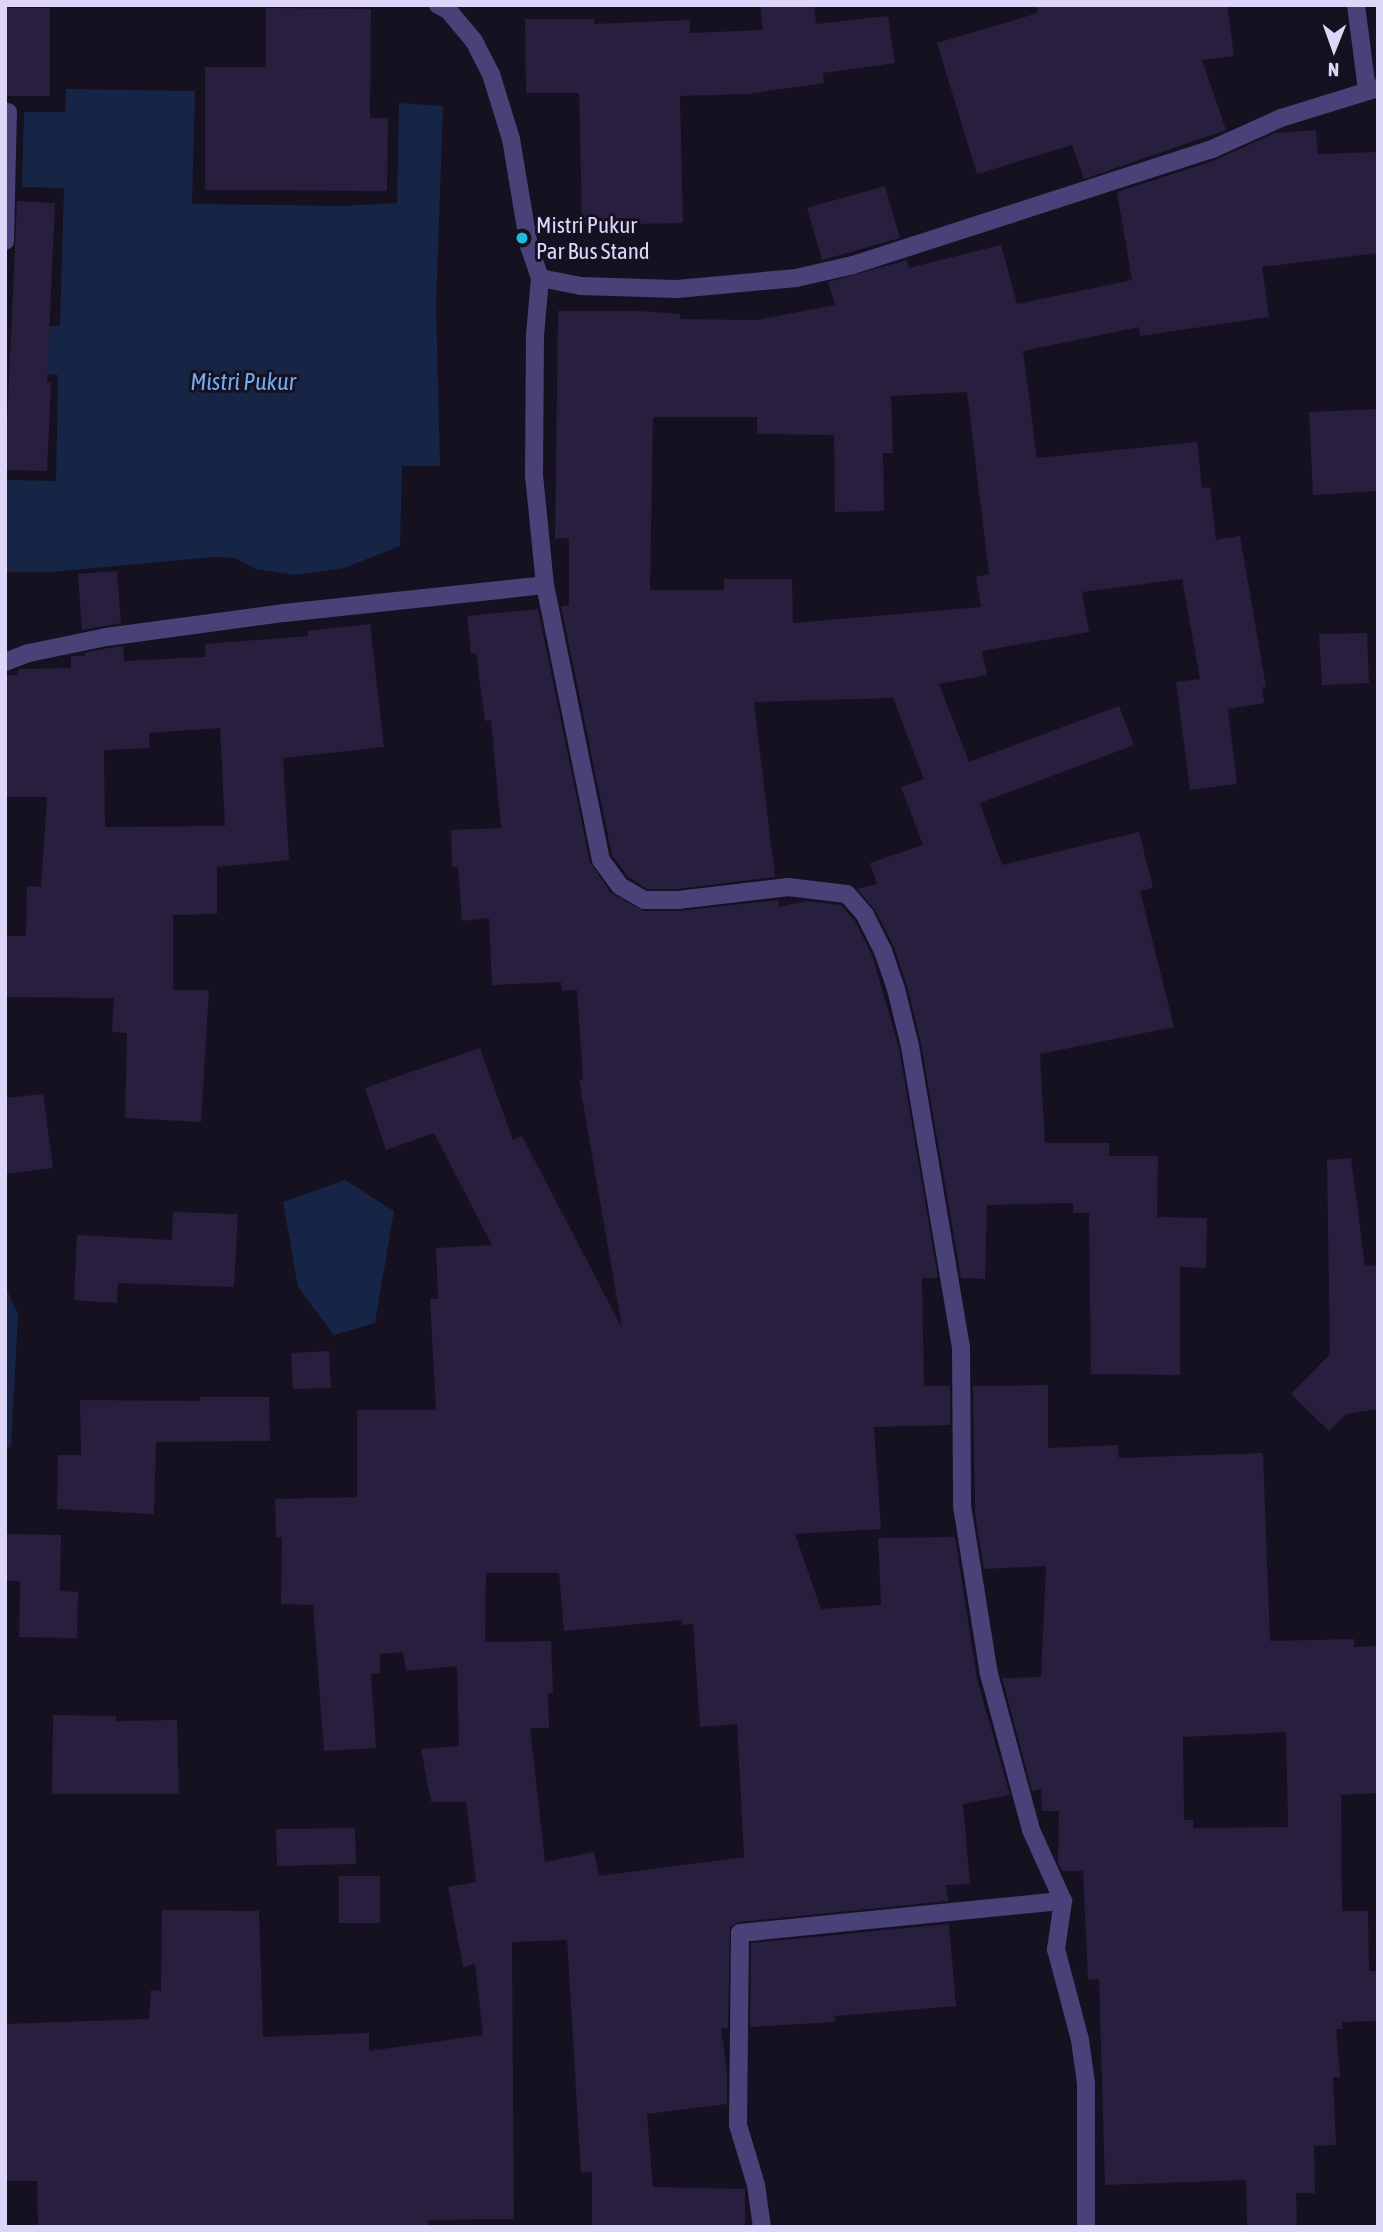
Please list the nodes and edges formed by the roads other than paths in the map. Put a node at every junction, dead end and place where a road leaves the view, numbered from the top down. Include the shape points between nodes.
1 (439, 5) edge
2 (1356, 5) edge
3 (1373, 89) edge
4 (8, 112) dead end
5 (5, 241) edge
6 (540, 278) junction
7 (545, 585) junction
8 (5, 662) edge
9 (1063, 1901) junction
10 (762, 2227) edge
11 (1086, 2227) edge

1 - 6 street via 474,41 491,74 511,139 528,246
2 - 3 street
3 - 6 street via 1281,118 1210,150 906,250 819,273 677,289 581,286
4 - 5 street
6 - 7 street via 534,475
7 - 8 street via 106,637
7 - 9 street via 592,826 601,860 620,886 644,900 788,887 847,894 865,915 883,951 910,1046 961,1347 962,1506 989,1674 1031,1830
9 - 10 street via 740,1933 738,2125 756,2185
9 - 11 street via 1056,1949 1080,2040 1086,2083

